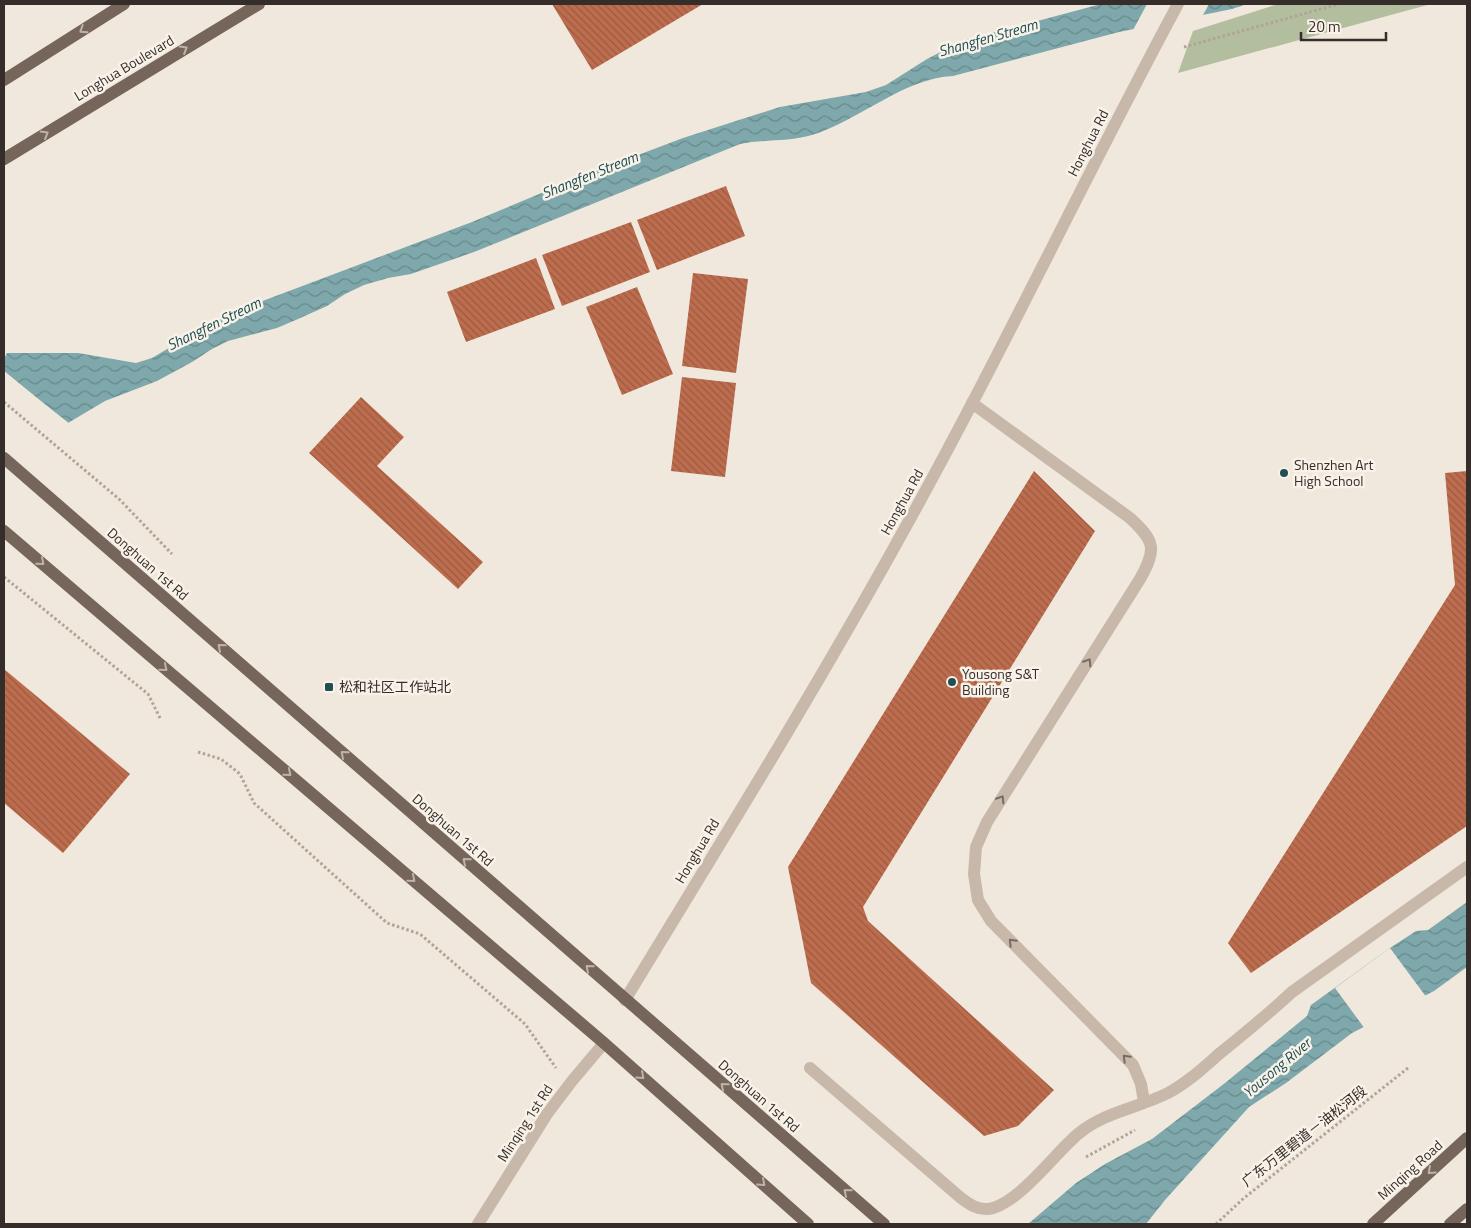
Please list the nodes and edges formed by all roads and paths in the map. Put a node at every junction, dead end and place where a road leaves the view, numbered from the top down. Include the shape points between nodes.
1 (124, 4) edge
2 (259, 4) edge
3 (1178, 4) edge
4 (1339, 4) edge
5 (1184, 47) dead end
6 (4, 80) edge
7 (4, 159) edge
8 (4, 402) edge
9 (972, 403) junction
10 (4, 458) edge
11 (4, 531) edge
12 (172, 554) dead end
13 (4, 577) edge
14 (161, 720) dead end
15 (198, 752) dead end
16 (1467, 867) edge
17 (625, 1000) junction
18 (604, 1043) junction
19 (553, 1066) dead end
20 (810, 1068) dead end
21 (1408, 1068) dead end
22 (1144, 1102) junction
23 (1467, 1138) edge
24 (1467, 1209) edge
25 (478, 1224) edge
26 (808, 1224) edge
27 (884, 1224) edge
28 (1216, 1224) edge
29 (1373, 1224) edge
30 (1450, 1224) edge

1 -> 6 main road
7 -> 2 main road, Longhua Boulevard
3 - 9 street, Honghua Rd
4 - 5 path
8 - 12 path via 119,499
9 - 17 street, Honghua Rd via 845,635
22 -> 9 street via 1134,1065 991,921 978,900 974,874 976,847 987,822 1140,579 1153,548 1145,532 1130,518
17 -> 10 main road, Donghuan 1st Rd
11 -> 18 main road
13 - 14 path via 148,694
15 - 19 path via 221,759 240,774 254,803 387,923 420,934 526,1024
16 - 22 street via 1292,992 1186,1082
27 -> 17 main road, Donghuan 1st Rd
18 - 25 street, Minqing 1st Rd via 547,1114
18 -> 26 main road
20 - 22 street via 961,1198 974,1207 989,1209 1012,1199 1078,1133
21 - 28 path, 广东万里碧道－油松河段 via 1244,1198
23 -> 29 main road, Minqing Road
24 - 30 main road

